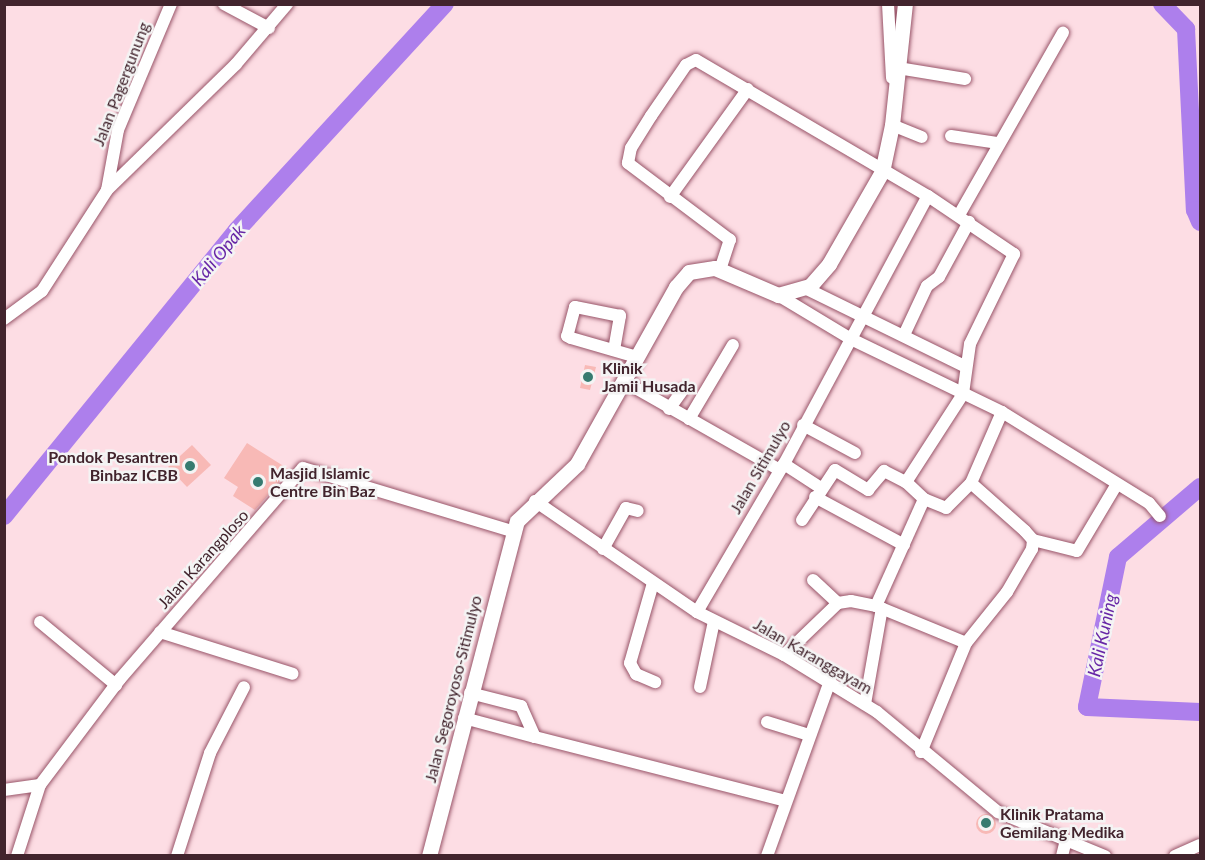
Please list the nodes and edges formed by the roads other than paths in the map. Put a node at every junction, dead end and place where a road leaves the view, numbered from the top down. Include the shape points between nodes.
1 (171, 4) edge
2 (224, 4) edge
3 (287, 4) edge
4 (888, 4) edge
5 (900, 15) edge
6 (268, 28) junction
7 (1063, 33) dead end
8 (898, 68) junction
9 (965, 78) dead end
10 (748, 89) junction
11 (893, 109) junction
12 (892, 125) junction
13 (951, 136) dead end
14 (922, 137) dead end
15 (998, 143) junction
16 (882, 172) junction
17 (107, 190) junction
18 (928, 196) junction
19 (670, 197) junction
20 (964, 219) junction
21 (720, 270) junction
22 (805, 288) junction
23 (778, 295) junction
24 (863, 316) junction
25 (4, 319) edge
26 (904, 335) junction
27 (851, 339) junction
28 (733, 345) dead end
29 (614, 350) junction
30 (637, 357) junction
31 (965, 381) junction
32 (625, 382) junction
33 (681, 390) dead end
34 (669, 409) junction
35 (1002, 412) junction
36 (689, 419) junction
37 (803, 425) junction
38 (855, 453) dead end
39 (782, 467) junction
40 (906, 482) junction
41 (972, 483) junction
42 (1117, 484) junction
43 (818, 492) junction
44 (924, 499) junction
45 (535, 501) junction
46 (638, 511) dead end
47 (1160, 516) dead end
48 (802, 520) dead end
49 (512, 531) junction
50 (1033, 540) junction
51 (904, 545) junction
52 (603, 549) junction
53 (813, 580) dead end
54 (653, 583) junction
55 (838, 603) junction
56 (879, 607) junction
57 (698, 612) junction
58 (714, 621) junction
59 (40, 622) dead end
60 (160, 632) junction
61 (966, 643) junction
62 (784, 655) junction
63 (293, 674) dead end
64 (830, 681) junction
65 (655, 682) dead end
66 (116, 685) junction
67 (244, 687) dead end
68 (700, 687) dead end
69 (470, 693) junction
70 (865, 704) junction
71 (464, 718) junction
72 (767, 722) dead end
73 (809, 735) junction
74 (535, 737) junction
75 (921, 752) junction
76 (39, 785) junction
77 (4, 790) edge
78 (783, 800) junction
79 (1066, 840) junction
80 (1200, 845) edge
81 (17, 855) edge
82 (177, 855) edge
83 (429, 855) edge
84 (767, 855) edge
85 (1062, 855) edge
86 (1105, 855) edge
87 (1175, 855) edge

1 - 17 street, Jalan Pagergunung via 118,130
2 - 6 street
3 - 6 street
4 - 5 street
5 - 8 main road
5 - 11 street
6 - 17 street
7 - 15 street
8 - 9 street
8 - 11 main road
10 - 16 street
10 - 19 street
10 - 19 street via 702,60 686,65 628,153 636,173
11 - 12 main road
12 - 14 street
12 - 16 main road
13 - 15 street
15 - 20 street
16 - 18 street
16 - 22 main road via 829,264
17 - 25 street, Jalan Pagergunung via 42,291
18 - 20 street
18 - 24 street, Jalan Sitimulyo
19 - 21 street via 730,240
20 - 26 street via 939,278 927,286
20 - 31 street via 1011,250 1015,259 969,344
21 - 23 main road
21 - 30 main road via 703,267 682,278
22 - 23 main road
22 - 24 street
23 - 27 street
24 - 26 street
24 - 27 street, Jalan Sitimulyo
26 - 31 street
27 - 31 street
27 - 37 street, Jalan Sitimulyo
28 - 36 street
29 - 29 street via 567,336 575,307 620,316
29 - 30 street
30 - 32 main road
31 - 35 street
31 - 40 street
32 - 34 street
32 - 45 main road via 577,464 558,487
33 - 34 street
34 - 36 street
35 - 41 street
35 - 42 street
36 - 39 street
37 - 38 street
37 - 39 street, Jalan Sitimulyo
39 - 43 street
39 - 57 street, Jalan Sitimulyo
40 - 43 street via 884,471 868,490 835,470
40 - 44 street
41 - 44 street via 952,506 939,506
41 - 50 street
42 - 47 street
42 - 50 street via 1077,551
43 - 48 street
43 - 51 street
44 - 51 street
45 - 49 main road
45 - 52 street, Jalan Karanggayam
46 - 52 street via 626,508
49 - 60 street, Jalan Karangploso via 303,468
49 - 69 main road, Jalan Segoroyoso-Sitimulyo
50 - 61 street via 1030,556 1013,583
51 - 56 street
52 - 54 street, Jalan Karanggayam
53 - 55 street
54 - 57 street, Jalan Karanggayam
54 - 65 street via 630,663 636,674
55 - 56 street
55 - 62 street
56 - 61 street
56 - 70 street
57 - 58 street, Jalan Karanggayam
58 - 62 street, Jalan Karanggayam
58 - 68 street
59 - 66 street
60 - 63 street
60 - 66 street, Jalan Karangploso
61 - 75 street
62 - 64 street, Jalan Karanggayam
64 - 70 street, Jalan Karanggayam
64 - 73 street
66 - 76 street, Jalan Karangploso
67 - 82 street via 210,753
69 - 71 main road, Jalan Segoroyoso-Sitimulyo
69 - 74 street via 521,706
70 - 75 street, Jalan Karanggayam
71 - 74 street
71 - 83 main road, Jalan Segoroyoso-Sitimulyo
72 - 73 street
73 - 78 street
74 - 78 street
75 - 79 street, Jalan Karanggayam via 998,813
76 - 77 street
76 - 81 street, Jalan Karangploso
78 - 84 street
79 - 85 street
79 - 86 street, Jalan Karanggayam
80 - 87 street

